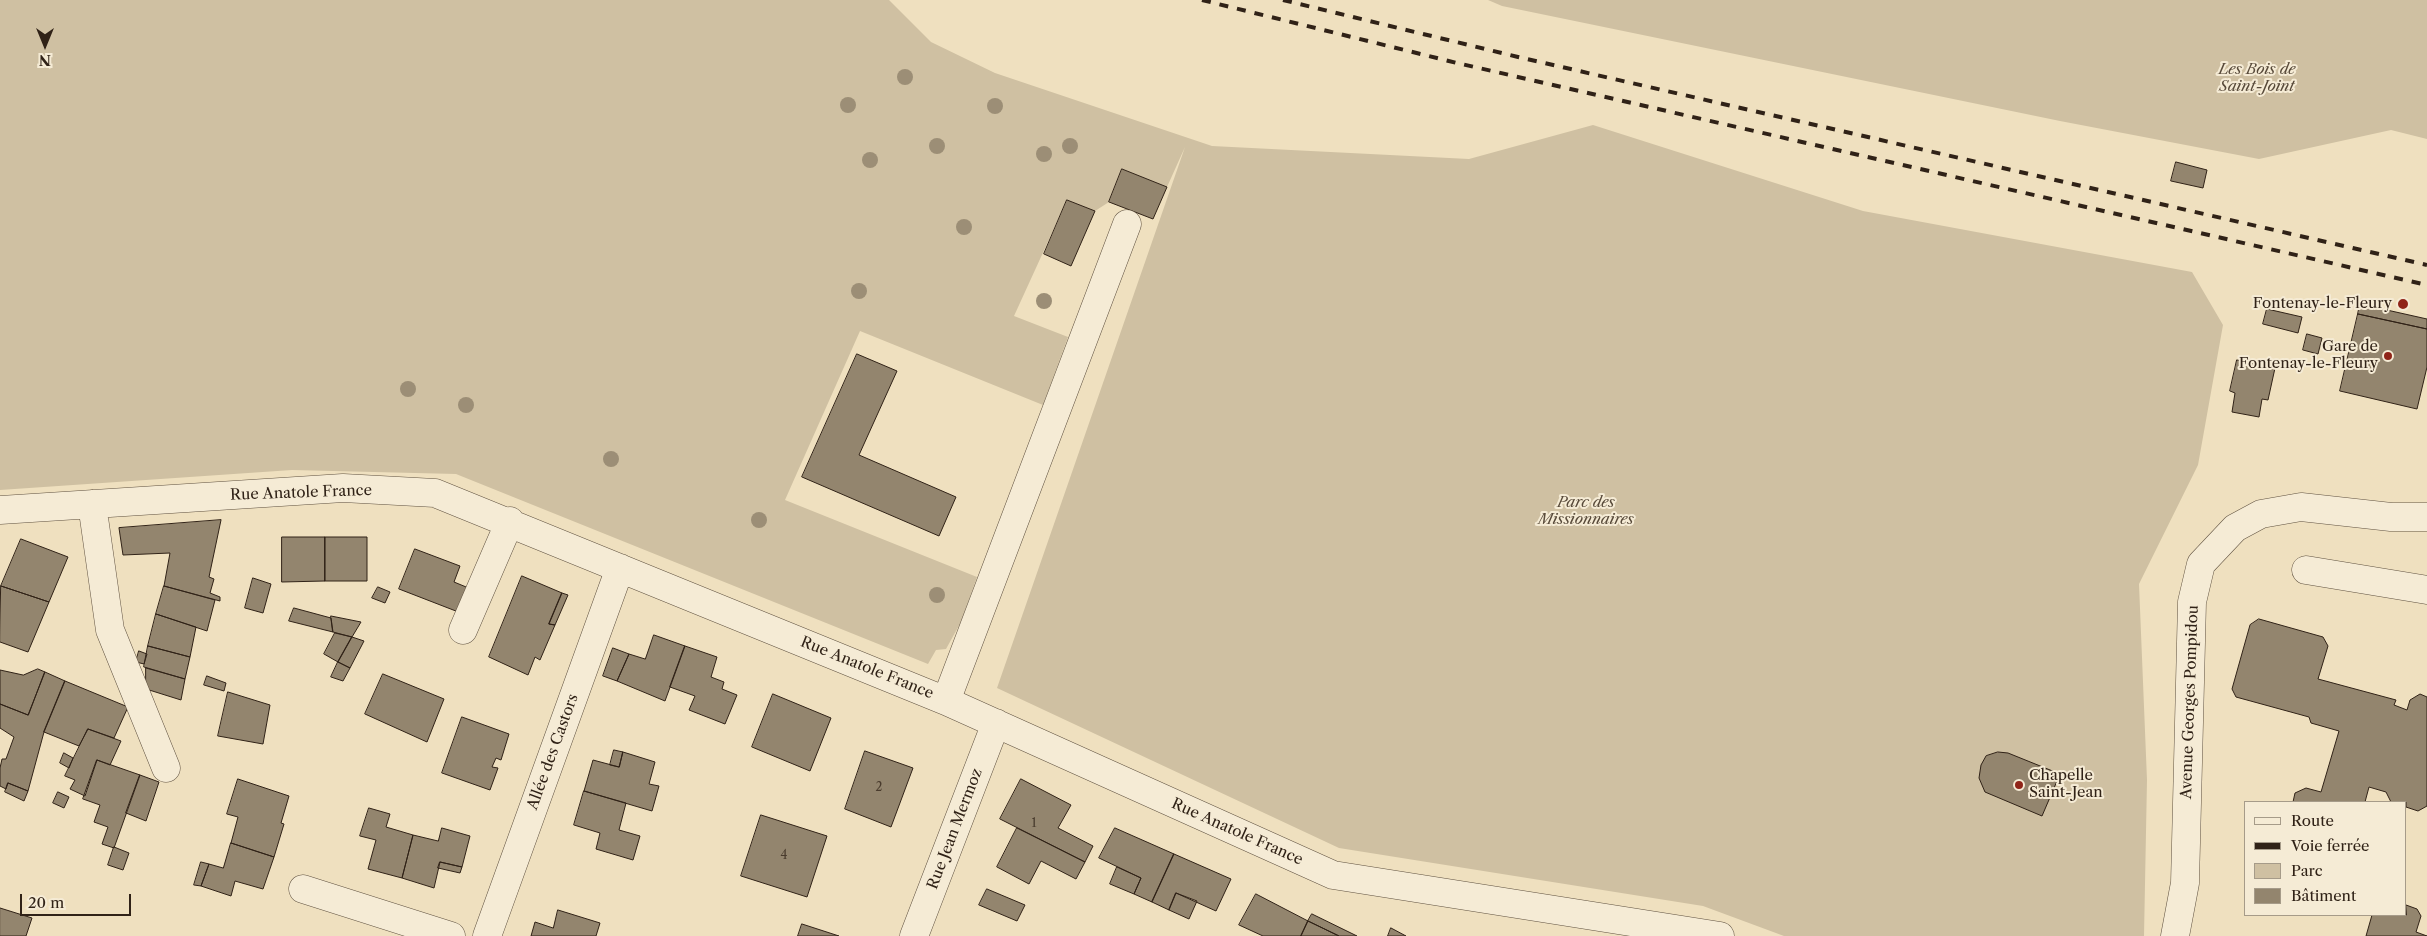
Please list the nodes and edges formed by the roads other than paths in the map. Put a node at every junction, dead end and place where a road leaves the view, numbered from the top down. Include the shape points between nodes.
1 (1127, 224) dead end
2 (92, 504) junction
3 (0, 510) edge
4 (2427, 517) edge
5 (510, 522) junction
6 (620, 568) junction
7 (2306, 570) dead end
8 (2427, 590) edge
9 (463, 630) dead end
10 (946, 700) junction
11 (996, 723) junction
12 (166, 768) dead end
13 (303, 889) dead end
14 (451, 936) edge
15 (487, 936) edge
16 (914, 936) edge
17 (1720, 936) edge
18 (2175, 936) edge

1 - 10 street
2 - 3 street, Rue Anatole France
2 - 5 street, Rue Anatole France via 343,488 435,493
2 - 12 street via 110,630
4 - 18 street, Avenue Georges Pompidou via 2391,517 2301,507 2262,514 2235,528 2201,564 2192,602 2185,883
5 - 6 street, Rue Anatole France
5 - 9 street
6 - 10 street, Rue Anatole France
6 - 15 street, Allée des Castors
7 - 8 street
10 - 11 street, Rue Anatole France
11 - 16 street, Rue Jean Mermoz
11 - 17 street, Rue Anatole France via 1333,875
13 - 14 street

